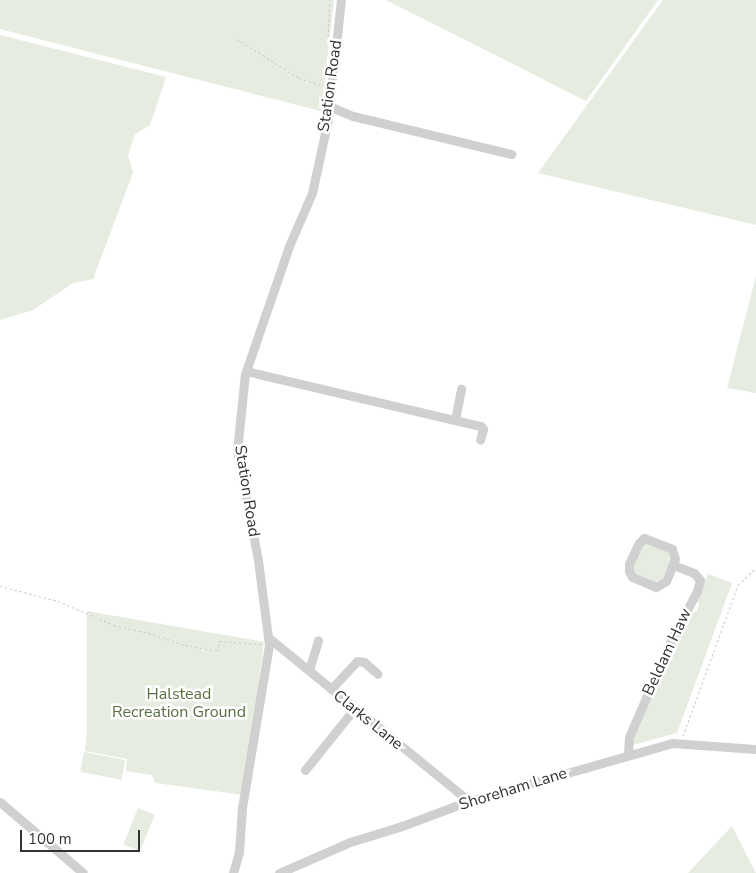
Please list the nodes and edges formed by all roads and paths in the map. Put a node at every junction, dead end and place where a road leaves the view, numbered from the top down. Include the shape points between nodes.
1 (330, 0) edge
2 (341, 0) edge
3 (237, 39) dead end
4 (328, 41) dead end
5 (324, 86) dead end
6 (329, 106) junction
7 (511, 154) dead end
8 (246, 370) junction
9 (462, 389) dead end
10 (455, 420) junction
11 (480, 440) dead end
12 (673, 565) junction
13 (756, 568) edge
14 (0, 586) edge
15 (318, 640) dead end
16 (269, 641) junction
17 (308, 670) junction
18 (378, 674) dead end
19 (331, 689) junction
20 (354, 708) junction
21 (680, 743) junction
22 (756, 749) edge
23 (628, 754) junction
24 (305, 770) dead end
25 (469, 801) junction
26 (0, 802) edge
27 (72, 869) edge
28 (83, 873) edge
29 (233, 873) edge
30 (279, 873) edge

1 - 4 path
2 - 6 street, Station Road
3 - 5 path via 299,78
6 - 7 street via 353,116
6 - 8 street, Station Road via 312,193 289,246
8 - 10 street
8 - 16 street, Station Road via 238,451
9 - 10 street
10 - 11 street via 481,426
12 - 12 street via 672,548 644,538 628,571 632,577 656,587 666,582
12 - 23 street, Beldam Haw via 700,580 628,737
13 - 21 path via 738,585
14 - 16 path via 58,600 114,626 153,634 185,646 218,651 219,641
15 - 17 street
16 - 17 street, Clarks Lane
16 - 29 street, Station Road via 242,808 239,852
17 - 19 street, Clarks Lane
18 - 19 street via 364,662 357,661
19 - 20 street, Clarks Lane
20 - 24 street
20 - 25 street, Clarks Lane
21 - 22 street, Shoreham Lane
21 - 23 street, Shoreham Lane
23 - 25 street, Shoreham Lane
25 - 30 street, Shoreham Lane via 350,842
26 - 27 street
27 - 28 street

